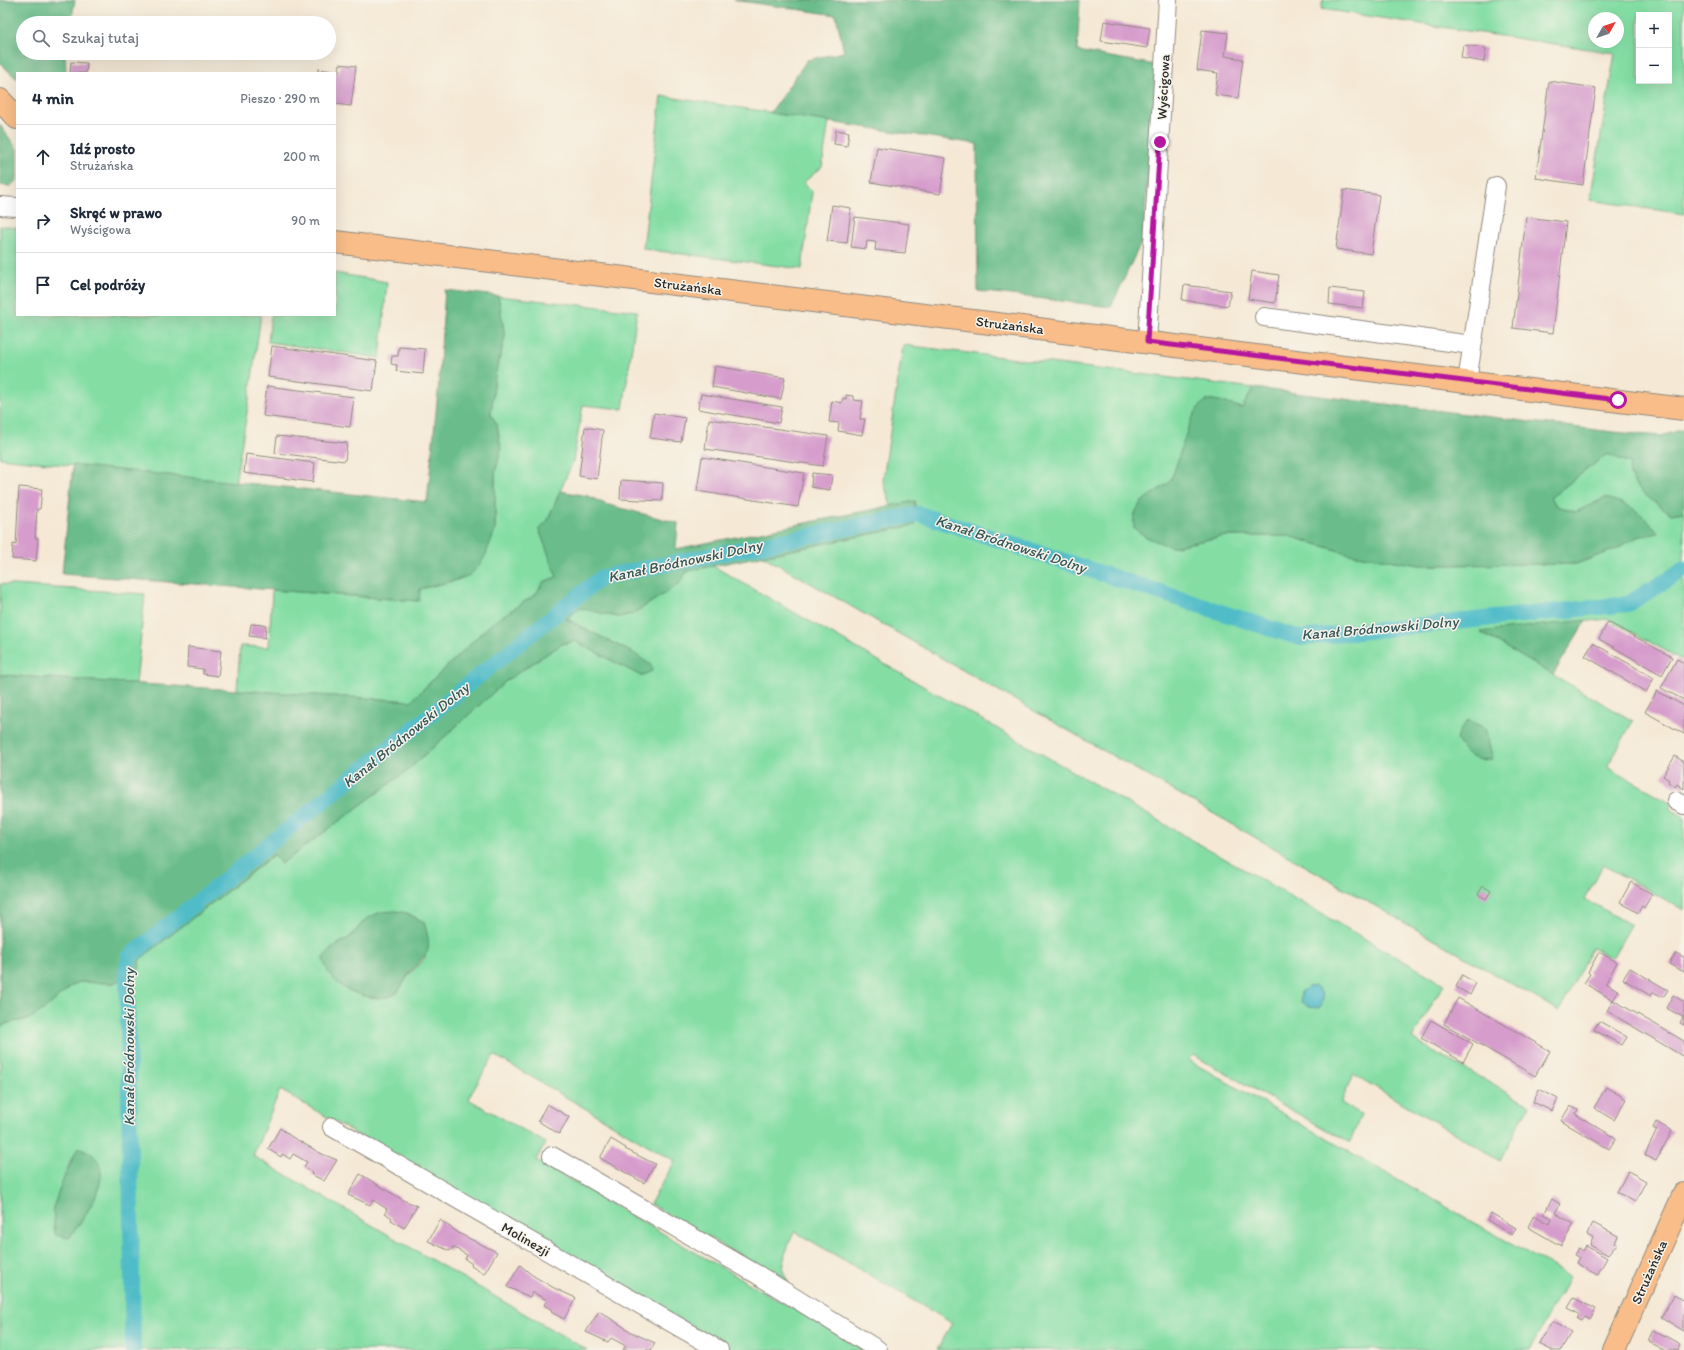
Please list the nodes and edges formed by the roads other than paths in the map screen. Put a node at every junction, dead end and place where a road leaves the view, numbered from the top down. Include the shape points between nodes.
1 (1168, 0) edge
2 (0, 100) edge
3 (16, 117) edge
4 (1496, 186) dead end
5 (0, 206) edge
6 (16, 208) edge
7 (336, 242) edge
8 (1264, 317) dead end
9 (1147, 342) junction
10 (1472, 344) junction
11 (1467, 382) junction
12 (1684, 409) edge
13 (332, 1127) dead end
14 (552, 1156) dead end
15 (1684, 1194) edge
16 (719, 1350) edge
17 (878, 1350) edge
18 (1614, 1350) edge

1 - 9 street, Wyścigowa
2 - 3 main road
4 - 10 street
5 - 6 street
7 - 9 main road, Strużańska
8 - 10 street
9 - 11 main road, Strużańska
10 - 11 street
11 - 12 main road, Strużańska
13 - 16 street, Molinezji
14 - 17 street via 758,1275
15 - 18 main road, Strużańska

